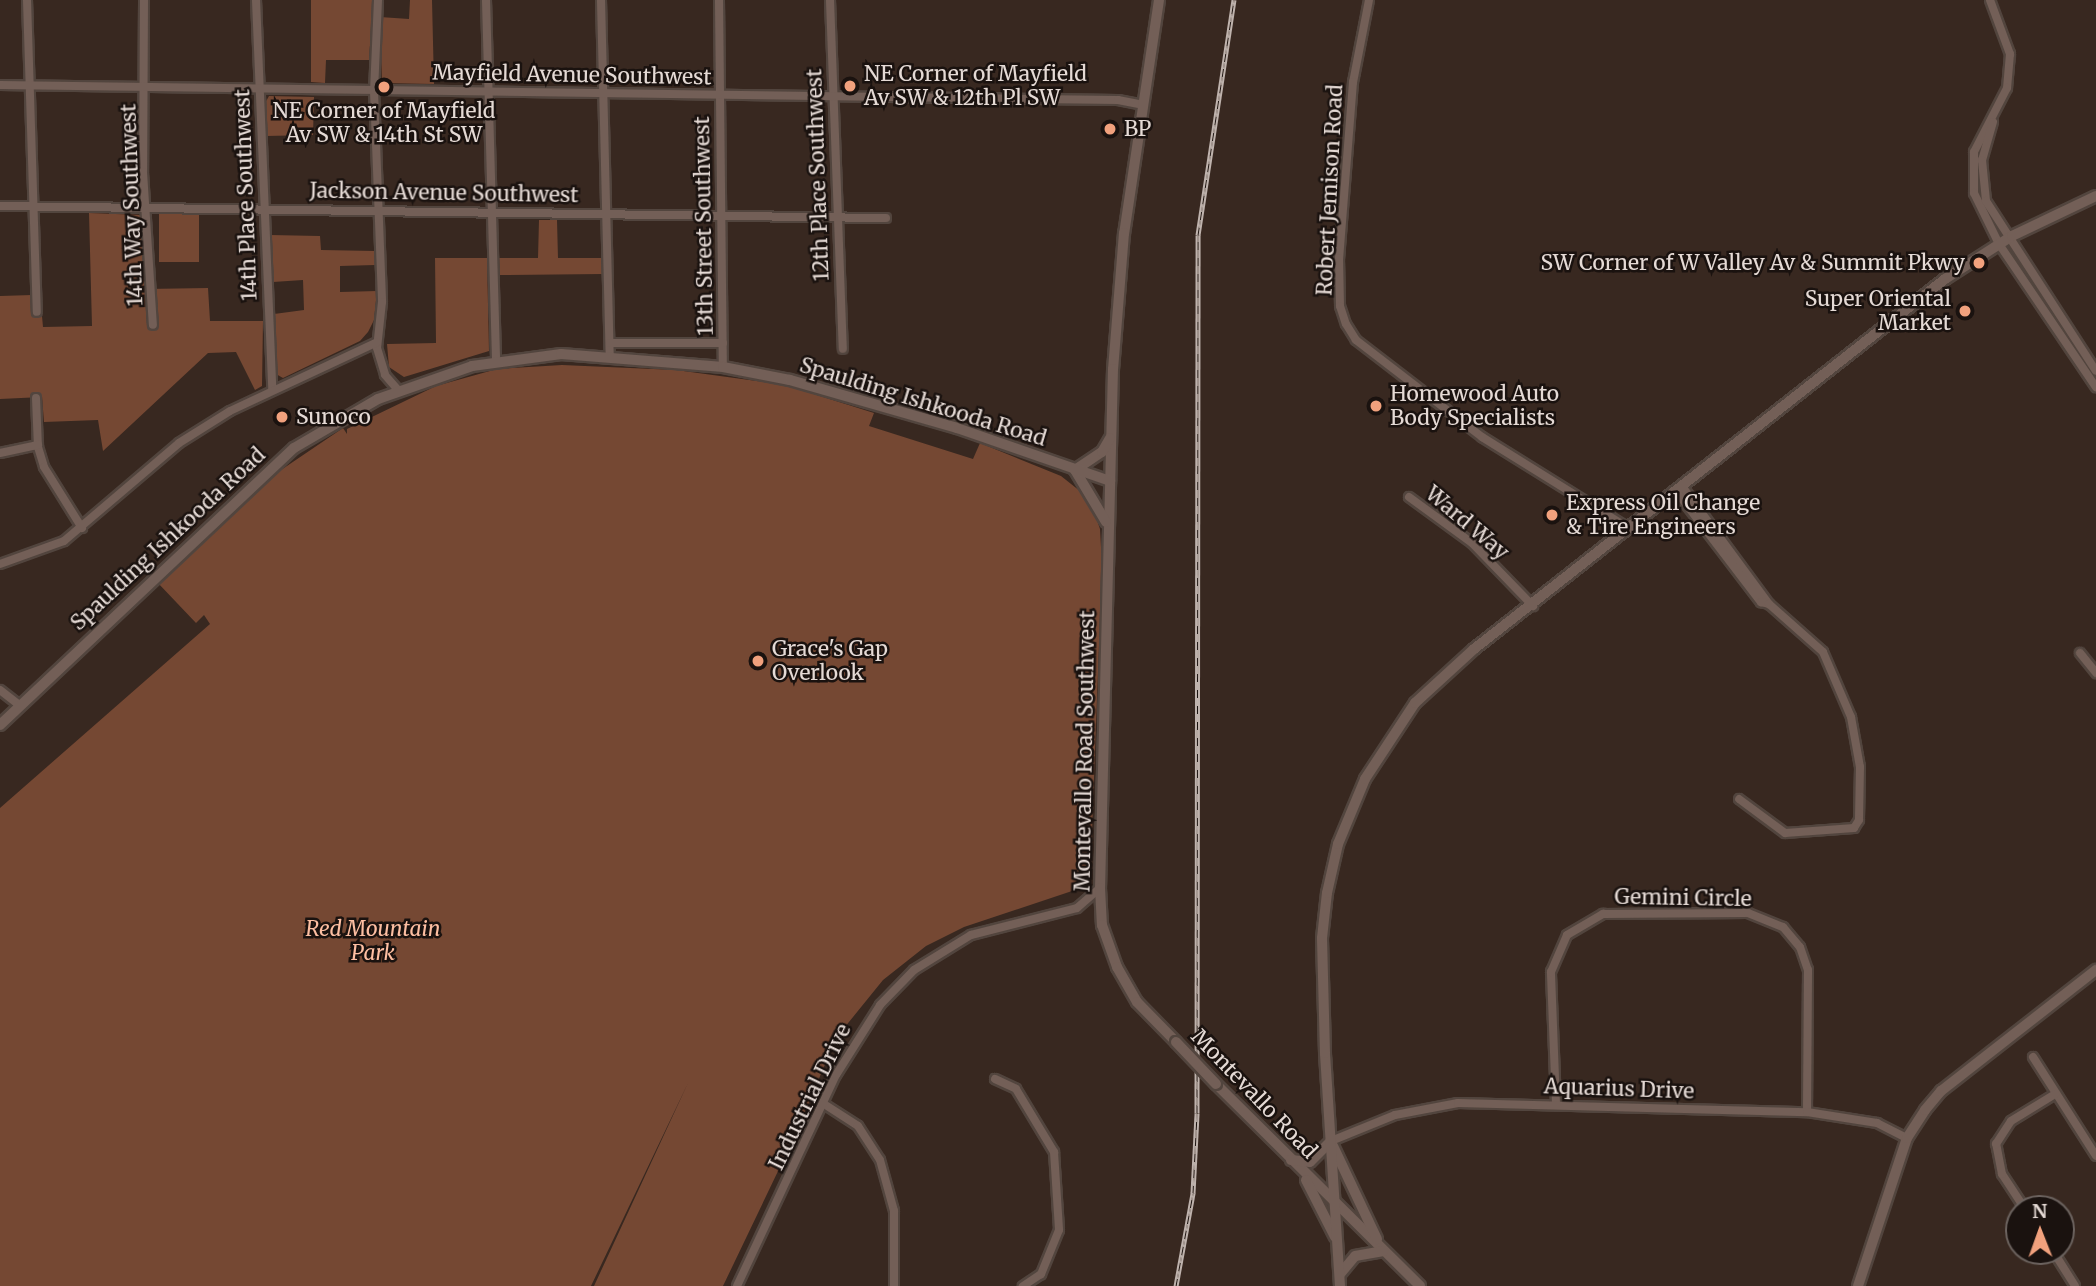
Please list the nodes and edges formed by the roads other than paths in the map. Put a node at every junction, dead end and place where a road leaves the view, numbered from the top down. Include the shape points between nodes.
1 (27, 0) edge
2 (144, 0) edge
3 (256, 0) edge
4 (378, 0) edge
5 (486, 0) edge
6 (601, 0) edge
7 (719, 0) edge
8 (830, 0) edge
9 (1158, 0) edge
10 (1369, 0) edge
11 (1990, 0) edge
12 (0, 85) edge
13 (29, 86) junction
14 (145, 87) junction
15 (259, 89) junction
16 (374, 91) junction
17 (488, 92) junction
18 (603, 93) junction
19 (719, 94) junction
20 (832, 96) junction
21 (1143, 105) junction
22 (1996, 113) junction
23 (2096, 196) edge
24 (0, 205) edge
25 (33, 206) junction
26 (149, 207) junction
27 (264, 208) junction
28 (379, 210) junction
29 (491, 212) junction
30 (607, 213) junction
31 (720, 213) junction
32 (836, 217) junction
33 (886, 218) dead end
34 (2012, 236) junction
35 (2000, 244) junction
36 (37, 312) dead end
37 (153, 325) dead end
38 (377, 342) junction
39 (610, 343) junction
40 (723, 343) junction
41 (843, 349) dead end
42 (610, 356) junction
43 (496, 362) junction
44 (723, 367) junction
45 (2096, 371) edge
46 (2096, 387) edge
47 (272, 390) junction
48 (398, 390) junction
49 (36, 398) dead end
50 (1111, 435) junction
51 (38, 445) junction
52 (0, 453) edge
53 (1075, 470) junction
54 (1110, 481) junction
55 (1679, 489) junction
56 (1409, 497) dead end
57 (82, 528) junction
58 (1108, 528) junction
59 (1630, 529) junction
60 (0, 564) edge
61 (1533, 606) junction
62 (2080, 653) dead end
63 (2096, 673) edge
64 (0, 690) edge
65 (19, 705) junction
66 (0, 725) edge
67 (1738, 799) dead end
68 (1100, 888) junction
69 (2096, 970) edge
70 (1145, 1010) joint
71 (2033, 1057) dead end
72 (995, 1079) dead end
73 (2055, 1094) junction
74 (824, 1104) junction
75 (1556, 1104) junction
76 (1807, 1112) junction
77 (1907, 1138) junction
78 (1331, 1142) junction
79 (2096, 1156) edge
80 (1291, 1160) junction
81 (1302, 1171) junction
82 (2015, 1195) edge
83 (1335, 1205) junction
84 (1338, 1242) junction
85 (1384, 1251) junction
86 (2062, 1265) edge
87 (1340, 1273) junction
88 (737, 1286) edge
89 (894, 1286) edge
90 (1023, 1286) edge
91 (1340, 1286) edge
92 (1420, 1286) edge
93 (1858, 1286) edge
94 (2076, 1286) edge

1 - 13 street
2 - 14 street, 14th Way Southwest
3 - 15 street, 14th Place Southwest
4 - 16 street
5 - 17 street
6 - 18 street
7 - 19 street, 13th Street Southwest
8 - 20 street, 12th Place Southwest
9 - 21 street
10 - 59 street, Robert Jemison Road via 1353,82 1339,258 1340,306 1346,324 1356,340 1482,437
11 - 22 street via 2010,54 2007,88
12 - 13 street, Mayfield Avenue Southwest
13 - 14 street, Mayfield Avenue Southwest
13 - 25 street
14 - 15 street, Mayfield Avenue Southwest
14 - 26 street, 14th Way Southwest via 144,172
15 - 16 street, Mayfield Avenue Southwest
15 - 27 street, 14th Place Southwest
16 - 17 street, Mayfield Avenue Southwest
16 - 28 street
17 - 18 street, Mayfield Avenue Southwest
17 - 29 street
18 - 19 street, Mayfield Avenue Southwest
18 - 30 street
19 - 20 street, Mayfield Avenue Southwest
19 - 31 street, 13th Street Southwest
20 - 21 street, Mayfield Avenue Southwest via 1114,100
20 - 32 street, 12th Place Southwest
21 - 50 street via 1124,233
22 - 34 street via 1982,160 1982,181 1986,201
22 - 35 street via 1978,139 1972,177 1979,208
23 - 34 street
24 - 25 street, Jackson Avenue Southwest
25 - 26 street, Jackson Avenue Southwest
25 - 36 street
26 - 27 street, Jackson Avenue Southwest
26 - 37 street, 14th Way Southwest
27 - 28 street, Jackson Avenue Southwest
27 - 47 street, 14th Place Southwest
28 - 29 street, Jackson Avenue Southwest
28 - 38 street via 382,302
29 - 30 street, Jackson Avenue Southwest
29 - 43 street
30 - 31 street, Jackson Avenue Southwest
30 - 39 street
31 - 32 street, Jackson Avenue Southwest
31 - 40 street, 13th Street Southwest
32 - 33 street, Jackson Avenue Southwest
32 - 41 street, 12th Place Southwest
34 - 35 street
34 - 45 street
35 - 46 street
35 - 55 street via 1837,360
38 - 47 street
38 - 48 street via 385,375
39 - 40 street
39 - 42 street
40 - 44 street, 13th Street Southwest
42 - 43 street, Spaulding Ishkooda Road via 561,354
42 - 44 street, Spaulding Ishkooda Road
43 - 48 street, Spaulding Ishkooda Road
44 - 53 street, Spaulding Ishkooda Road via 790,380 957,428
47 - 57 street via 178,443
48 - 65 street, Spaulding Ishkooda Road via 337,420 294,448
49 - 51 street
50 - 53 street via 1102,452
50 - 54 street
51 - 52 street
51 - 57 street via 51,480
53 - 54 street, Spaulding Ishkooda Road
53 - 58 street via 1101,507
54 - 58 street, Montevallo Road Southwest
55 - 59 street
55 - 67 street via 1753,585 1761,603 1769,604 1823,652 1839,685 1860,767 1859,820 1846,831 1785,833
56 - 61 street, Ward Way via 1472,543
57 - 60 street via 40,553
58 - 68 street, Montevallo Road Southwest
59 - 61 street
61 - 78 street via 1474,649 1415,704 1365,779 1338,844 1322,938
62 - 63 street
64 - 65 street
65 - 66 street, Spaulding Ishkooda Road
68 - 70 street, Montevallo Road Southwest via 1102,925 1117,967
68 - 74 street, Industrial Drive via 1077,908 971,935 914,970 860,1032
69 - 77 street via 1941,1091
70 - 80 street, Montevallo Road, bridge
71 - 73 street
72 - 90 street via 1016,1089 1054,1152 1059,1230 1041,1275
73 - 79 street
73 - 82 street via 2011,1121 1996,1144 2001,1174
74 - 88 street, Industrial Drive
74 - 89 street via 858,1126 880,1160 894,1211
75 - 76 street, Aquarius Drive
75 - 76 street, Gemini Circle via 1551,972 1567,935 1603,914 1748,913 1783,927 1800,947 1808,970
75 - 78 street, Aquarius Drive via 1458,1103 1395,1115
76 - 77 street, Aquarius Drive via 1877,1123
77 - 93 street
78 - 80 street via 1317,1159
78 - 83 street
78 - 85 street
80 - 81 street, Montevallo Road
81 - 83 street, Montevallo Road
81 - 84 street
83 - 84 street
83 - 85 street, Montevallo Road
84 - 87 street
85 - 87 street via 1355,1256
85 - 92 street, Montevallo Road
86 - 94 street
87 - 91 street

